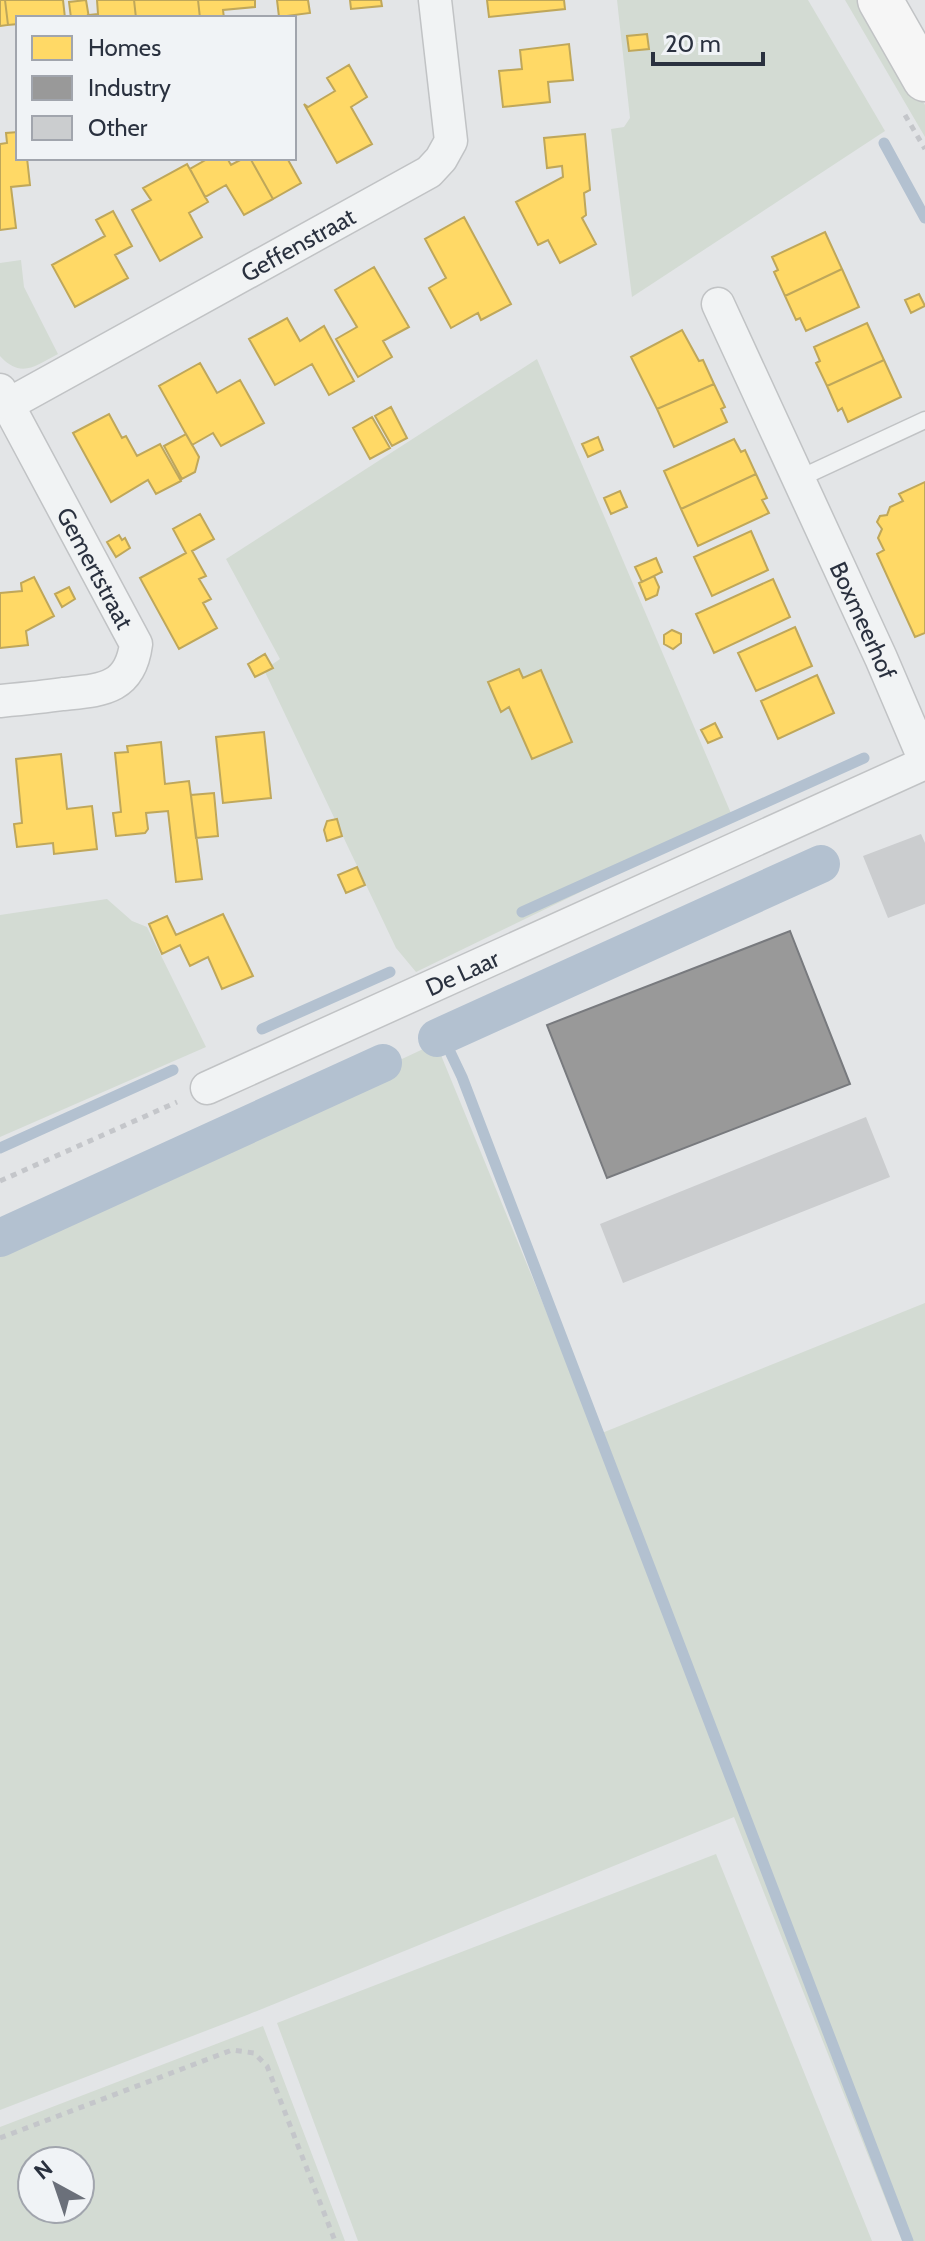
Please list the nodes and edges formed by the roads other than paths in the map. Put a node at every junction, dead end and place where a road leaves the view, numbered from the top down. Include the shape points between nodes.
1 (435, 0) edge
2 (880, 0) edge
3 (925, 79) edge
4 (718, 304) dead end
5 (5, 397) edge
6 (925, 420) edge
7 (798, 479) junction
8 (0, 701) edge
9 (925, 762) edge
10 (207, 1088) road end

1 - 5 street, Geffenstraat via 451,141 429,172
2 - 3 main road
4 - 7 street, Boxmeerhof
5 - 8 street, Gemertstraat via 136,644 130,669 104,690
6 - 7 lane
7 - 9 street, Boxmeerhof
9 - 10 street, De Laar

